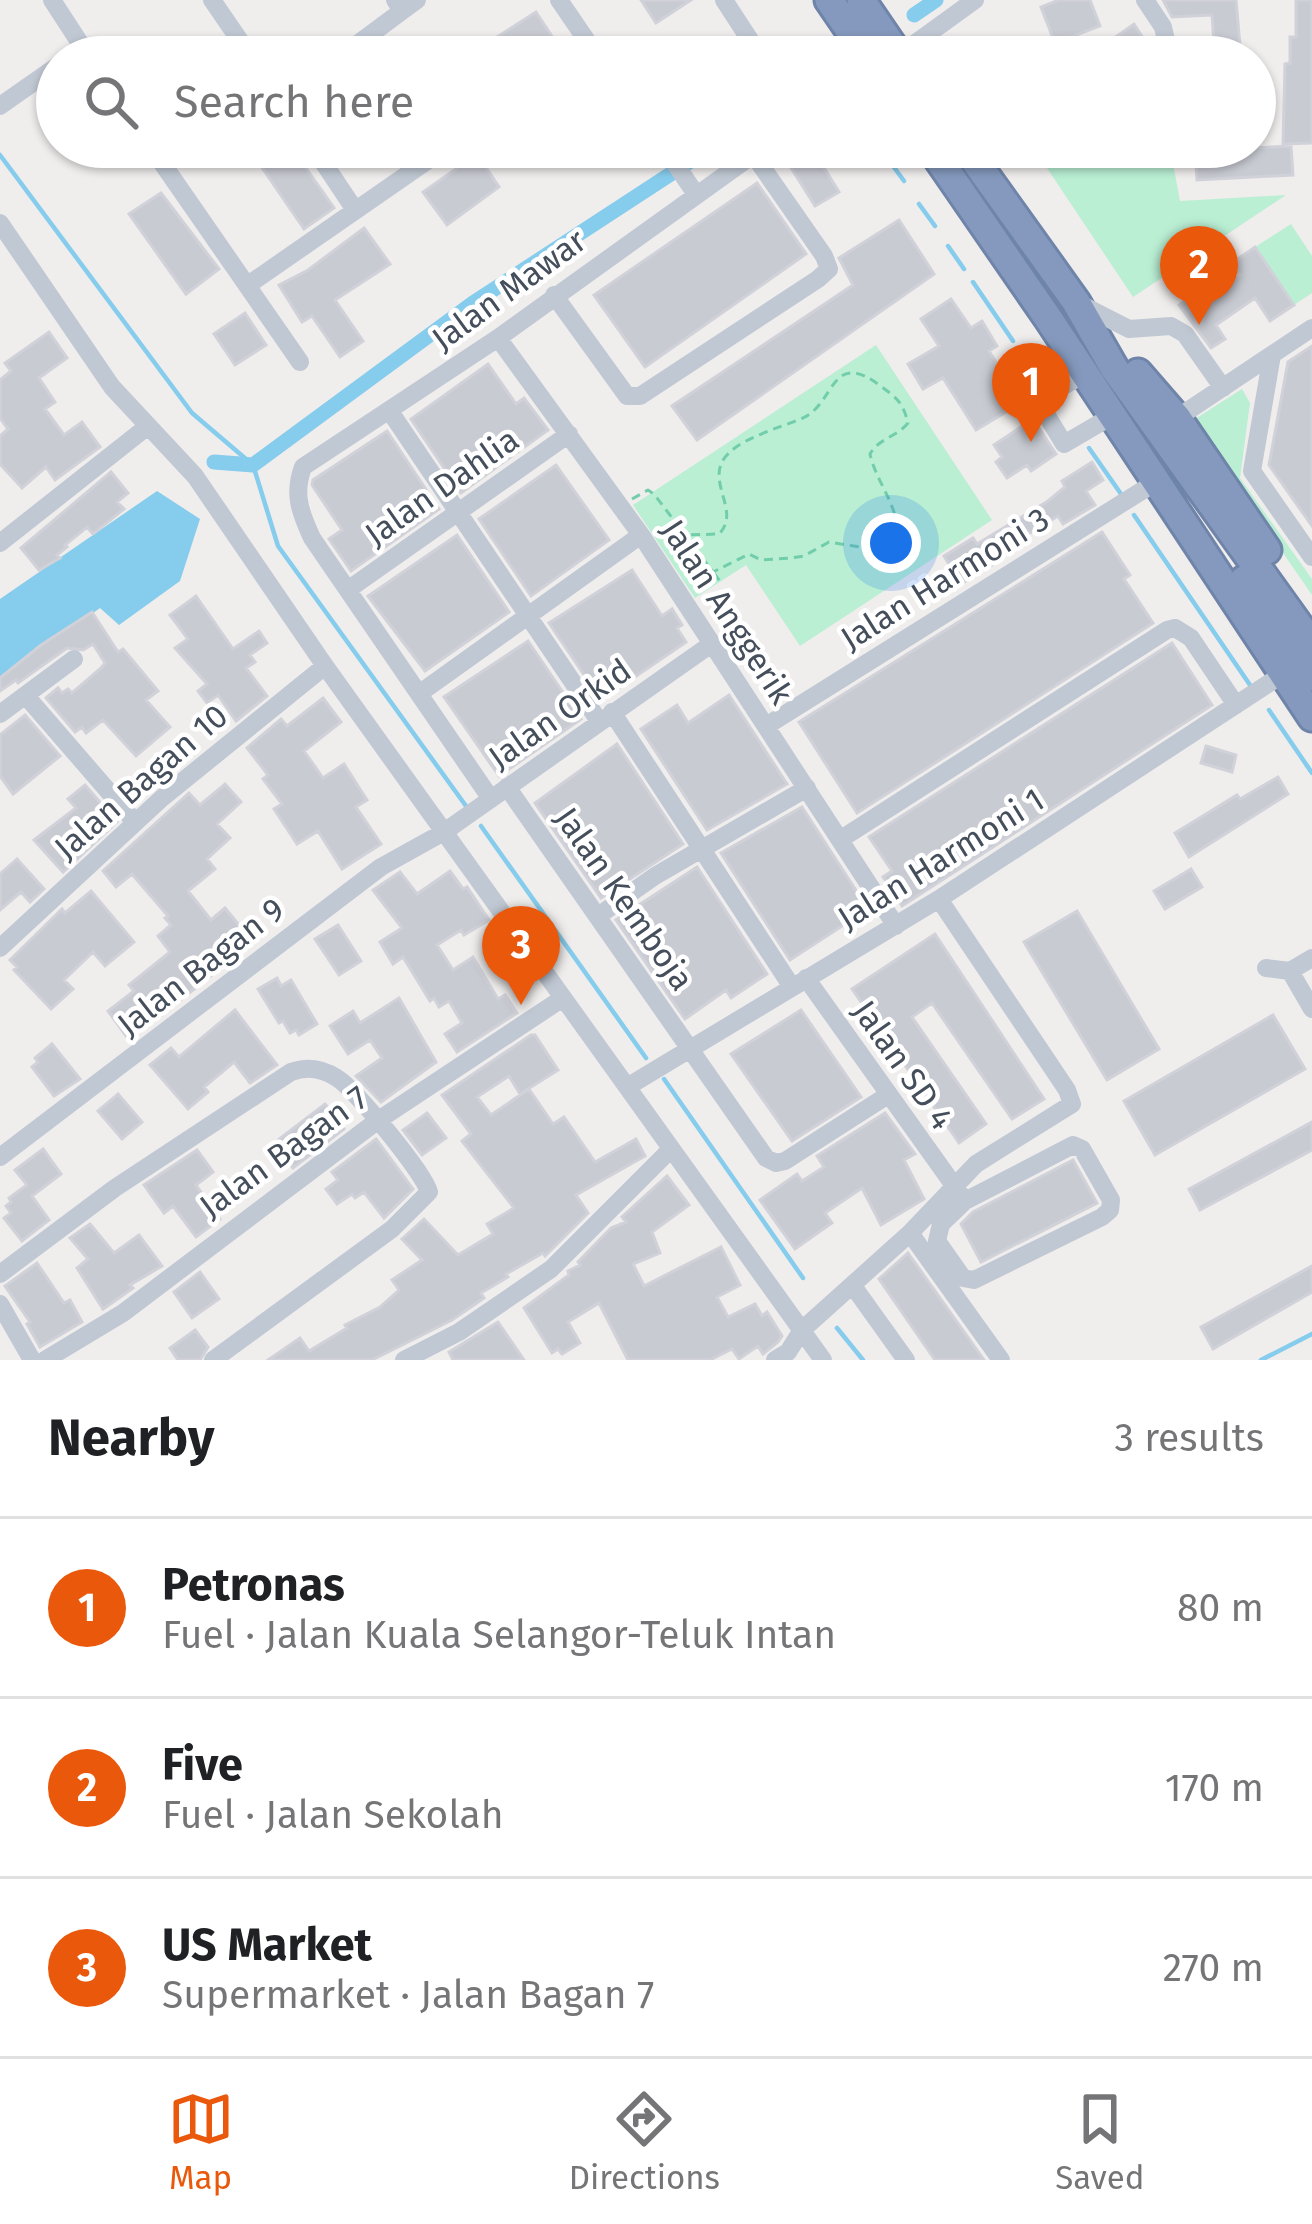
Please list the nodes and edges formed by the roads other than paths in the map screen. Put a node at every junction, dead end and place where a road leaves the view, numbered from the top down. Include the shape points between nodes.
1 (52, 0) edge
2 (212, 0) edge
3 (559, 0) edge
4 (724, 0) edge
5 (829, 0) edge
6 (862, 0) edge
7 (974, 0) edge
8 (1145, 0) edge
9 (405, 4) edge
10 (71, 36) edge
11 (237, 36) edge
12 (366, 36) edge
13 (578, 36) edge
14 (747, 36) edge
15 (854, 36) edge
16 (886, 36) edge
17 (926, 36) edge
18 (1165, 36) edge
19 (36, 81) edge
20 (0, 106) edge
21 (167, 168) edge
22 (327, 168) edge
23 (416, 168) edge
24 (679, 168) edge
25 (723, 168) edge
26 (769, 168) edge
27 (944, 168) edge
28 (980, 168) edge
29 (690, 185) junction
30 (355, 210) junction
31 (0, 223) edge
32 (248, 285) junction
33 (554, 296) junction
34 (1076, 302) junction
35 (1048, 318) junction
36 (1312, 328) edge
37 (498, 338) junction
38 (1272, 355) junction
39 (300, 362) dead end
40 (1084, 374) junction
41 (1222, 388) junction
42 (389, 410) junction
43 (1112, 416) junction
44 (1178, 418) junction
45 (148, 426) junction
46 (569, 434) junction
47 (1176, 482) junction
48 (296, 486) joint
49 (456, 513) junction
50 (641, 535) junction
51 (0, 543) edge
52 (1312, 557) edge
53 (349, 589) junction
54 (1312, 615) edge
55 (527, 616) junction
56 (1312, 644) edge
57 (710, 645) junction
58 (74, 659) dead end
59 (325, 666) junction
60 (1283, 674) junction
61 (1312, 677) edge
62 (420, 693) junction
63 (26, 696) junction
64 (1236, 705) junction
65 (0, 714) edge
66 (605, 717) junction
67 (1312, 717) edge
68 (766, 726) junction
69 (807, 788) junction
70 (499, 793) junction
71 (135, 822) junction
72 (444, 832) junction
73 (841, 839) junction
74 (701, 848) junction
75 (939, 899) junction
76 (598, 916) junction
77 (896, 926) junction
78 (0, 948) edge
79 (1312, 958) edge
80 (1266, 968) dead end
81 (1290, 971) junction
82 (799, 982) junction
83 (563, 998) junction
84 (1312, 1009) edge
85 (692, 1046) junction
86 (627, 1087) junction
87 (888, 1095) junction
88 (377, 1120) junction
89 (670, 1150) junction
90 (0, 1157) edge
91 (958, 1194) junction
92 (910, 1233) junction
93 (0, 1274) edge
94 (853, 1286) junction
95 (0, 1304) edge
96 (802, 1330) junction
97 (32, 1360) edge
98 (45, 1360) edge
99 (213, 1360) edge
100 (404, 1360) edge
101 (775, 1360) edge
102 (823, 1360) edge
103 (906, 1360) edge
104 (1000, 1360) edge

1 - 10 street
2 - 11 street
3 - 13 street
4 - 14 street
5 - 15 highway
6 - 16 highway
7 - 17 street
8 - 18 street
9 - 12 street
19 - 20 street
21 - 32 street
22 - 30 street
23 - 30 street
24 - 29 street
25 - 29 street, Jalan Mawar
26 - 33 street via 829,269 640,396 627,396
27 - 35 highway
28 - 34 highway
29 - 33 street, Jalan Mawar
30 - 32 street
31 - 45 street via 112,387
32 - 39 street
33 - 37 street, Jalan Mawar
34 - 41 street via 1129,328 1172,326 1186,334
34 - 44 highway
34 - 47 highway
35 - 40 highway
35 - 47 highway via 1102,376
36 - 38 street
37 - 42 street, Jalan Mawar
37 - 46 street, Jalan Anggerik
38 - 41 street
38 - 52 street via 1252,472
40 - 43 highway
40 - 43 street via 1038,401 1064,444
41 - 44 street
42 - 48 street, Jalan Mawar via 303,467
42 - 49 street, Jalan SD 4
43 - 47 highway
44 - 54 highway
45 - 51 street
45 - 59 street via 195,476
46 - 49 street, Jalan Dahlia
46 - 50 street, Jalan Anggerik
47 - 56 highway
47 - 60 highway
47 - 61 highway
47 - 68 street, Jalan Harmoni 3
48 - 53 street, Jalan Kemboja via 312,538
49 - 53 street, Jalan Dahlia
49 - 55 street, Jalan SD 4
50 - 55 street
50 - 57 street, Jalan Anggerik
53 - 62 street, Jalan Kemboja
55 - 62 street
55 - 66 street, Jalan SD 4
57 - 66 street, Jalan Orkid
57 - 68 street, Jalan Anggerik
58 - 63 street
59 - 71 street, Jalan Bagan 10
59 - 72 street
60 - 64 street, Jalan Harmoni 1
60 - 67 highway
62 - 70 street, Jalan Kemboja
63 - 65 street
63 - 71 street
64 - 73 street via 1191,638 1167,630
64 - 75 street, Jalan Harmoni 1
66 - 70 street, Jalan Orkid
66 - 74 street, Jalan SD 4
68 - 69 street, Jalan Anggerik
69 - 73 street, Jalan Anggerik
69 - 74 street
70 - 72 street, Jalan Orkid
70 - 76 street, Jalan Kemboja
71 - 78 street, Jalan Bagan 10
72 - 83 street
72 - 90 street, Jalan Bagan 9 via 381,867
73 - 77 street, Jalan Anggerik
74 - 76 street
74 - 82 street, Jalan SD 4
75 - 77 street, Jalan Harmoni 1
75 - 91 street via 1072,1104 976,1164
76 - 85 street, Jalan Kemboja
77 - 82 street, Jalan Harmoni 1
79 - 81 street
80 - 81 street
81 - 84 street
82 - 85 street, Jalan Harmoni 1
82 - 87 street, Jalan SD 4
83 - 86 street
83 - 88 street, Jalan Bagan 7
85 - 86 street, Jalan Harmoni 1
85 - 87 street, Jalan Kemboja via 776,1163
86 - 89 street
87 - 91 street, Jalan SD 4
88 - 93 street via 334,1075 303,1067 115,1188
88 - 98 street, Jalan Bagan 7 via 123,1312
88 - 99 street via 429,1192 392,1229
89 - 96 street
89 - 100 street via 551,1269
91 - 91 street via 937,1241 963,1278 974,1280 1102,1216 1112,1200 1073,1145
91 - 92 street
92 - 94 street
92 - 104 street
94 - 96 street
94 - 103 street
95 - 97 street
96 - 101 street
96 - 102 street

